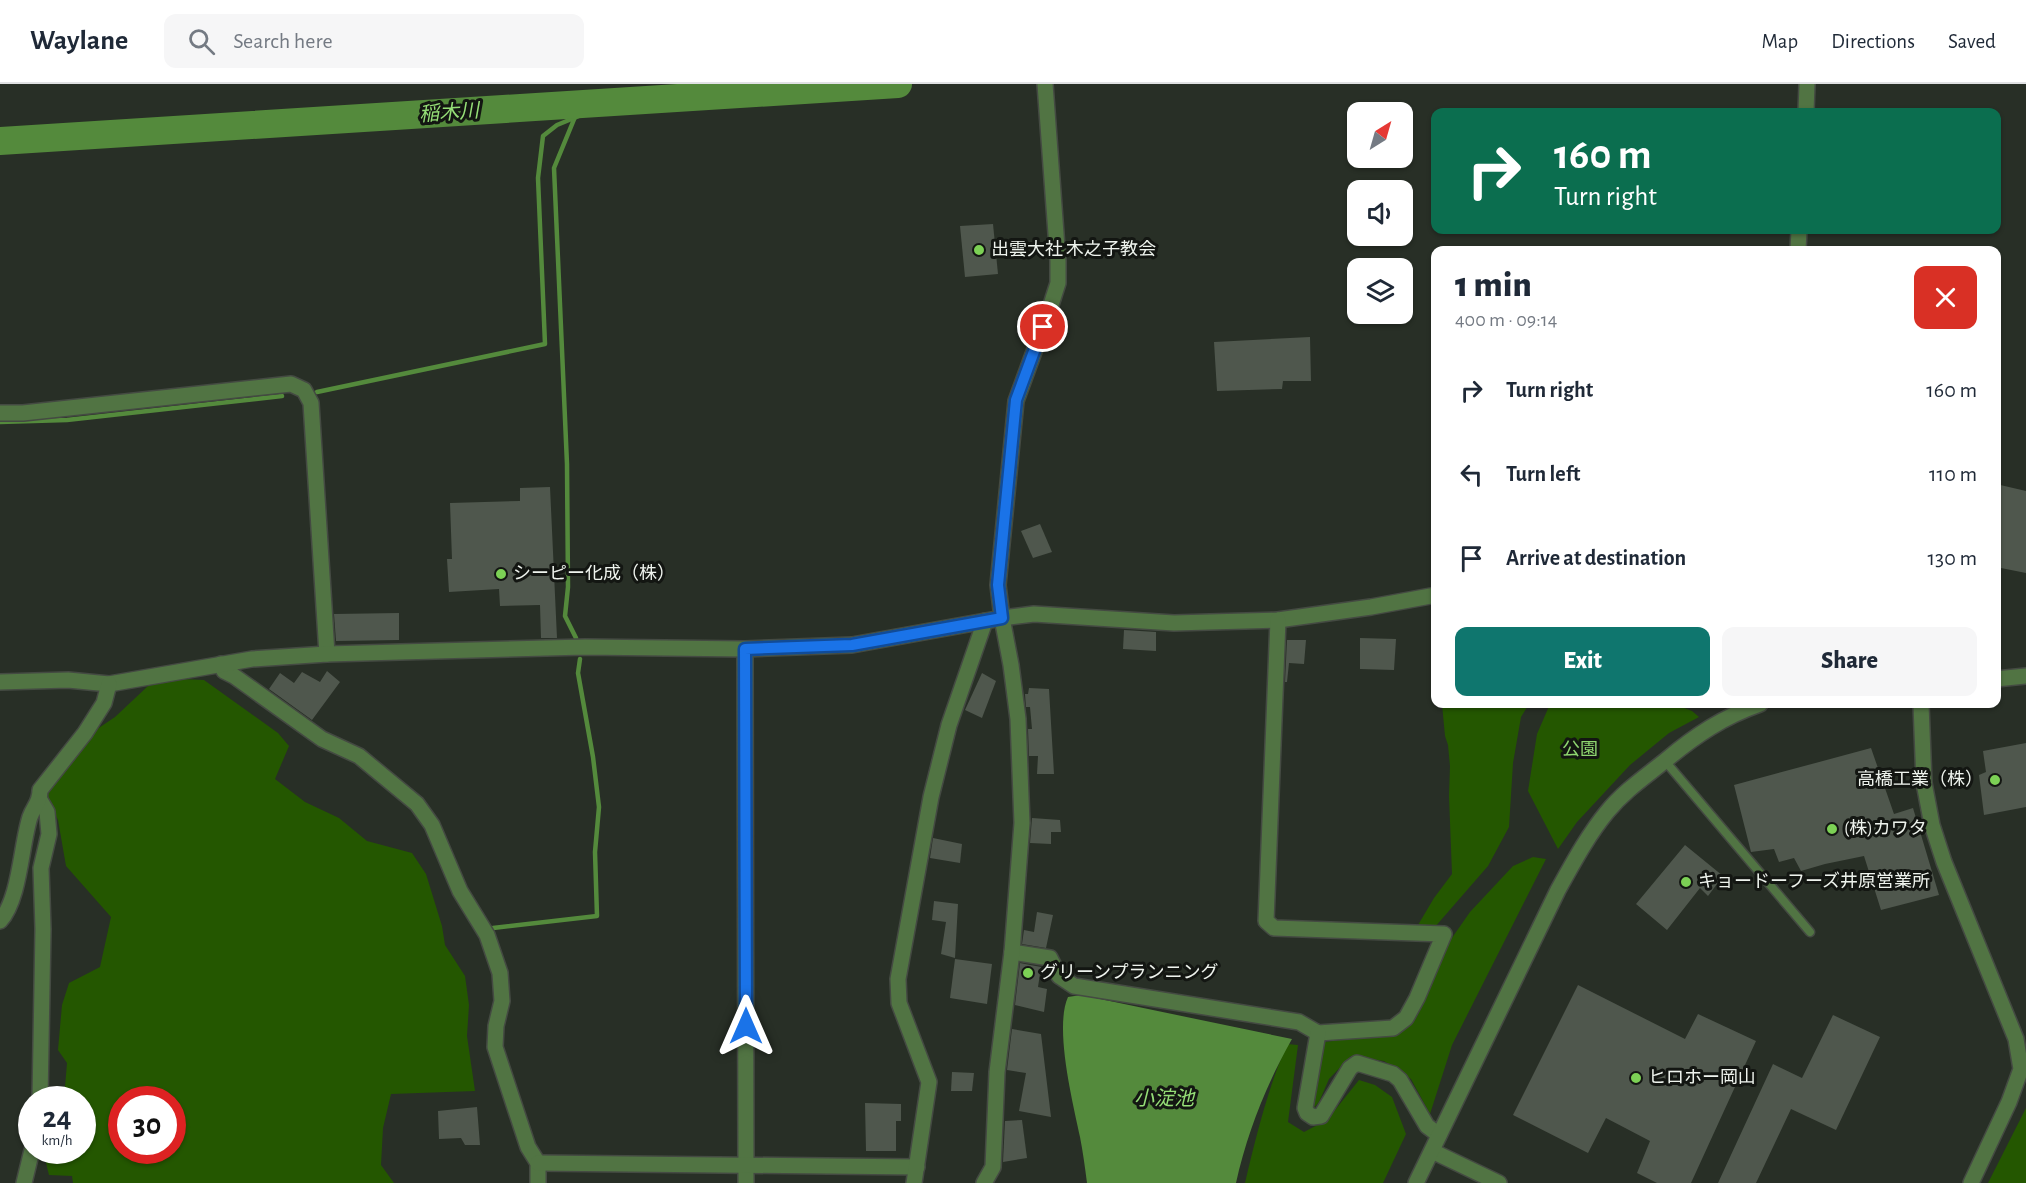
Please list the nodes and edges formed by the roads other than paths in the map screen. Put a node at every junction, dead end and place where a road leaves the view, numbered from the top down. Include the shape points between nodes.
1 (1807, 84) edge
2 (1045, 85) edge
3 (1806, 108) edge
4 (0, 413) edge
5 (1431, 596) edge
6 (1002, 618) junction
7 (1278, 620) junction
8 (986, 621) junction
9 (745, 649) junction
10 (327, 654) junction
11 (221, 664) junction
12 (2026, 676) edge
13 (2001, 678) edge
14 (0, 682) edge
15 (109, 684) junction
16 (1750, 708) edge
17 (1921, 708) edge
18 (1665, 761) junction
19 (40, 800) junction
20 (0, 921) edge
21 (1810, 932) dead end
22 (1012, 952) junction
23 (1318, 1033) junction
24 (40, 1086) edge
25 (1439, 1135) junction
26 (1432, 1150) junction
27 (538, 1163) junction
28 (29, 1164) edge
29 (746, 1167) junction
30 (917, 1167) junction
31 (24, 1183) edge
32 (538, 1183) edge
33 (746, 1183) edge
34 (914, 1183) edge
35 (984, 1183) edge
36 (1416, 1183) edge
37 (1499, 1183) edge
38 (1971, 1183) edge

1 - 3 street
2 - 6 street via 1058,283 1016,400 998,585
4 - 10 street via 291,384 304,390 311,403
5 - 7 street
6 - 7 street via 1034,614 1174,622
6 - 8 street
6 - 22 street via 1018,719 1022,823
7 - 23 street via 1266,921 1274,928 1444,934 1406,1018 1393,1028
8 - 9 street via 852,645
8 - 30 street via 950,725 931,797 898,979 899,1003 929,1082
9 - 10 street via 585,647
9 - 29 street
10 - 11 street
11 - 15 street
11 - 27 street via 224,671 322,739 359,756 417,804 432,825 460,891 487,935 500,973 502,1001 495,1047 528,1147
12 - 13 street
14 - 15 street via 68,680
15 - 19 street via 104,703 40,790
16 - 18 street via 1725,718 1683,744
17 - 38 street via 1924,783 1932,825 2016,1039 2021,1069
18 - 21 lane
18 - 25 street via 1640,778 1607,811 1581,849
19 - 20 street via 31,815 13,895
19 - 24 street via 49,834 40,868
22 - 23 street via 1050,958 1059,976 1074,986 1299,1022
22 - 35 street via 997,1072 993,1167
23 - 25 street via 1307,1113 1321,1116 1357,1063 1393,1074 1400,1080 1427,1126
25 - 26 street
26 - 36 street
26 - 37 street
27 - 29 street
27 - 32 street
28 - 31 street
29 - 30 street
29 - 33 street
30 - 34 street

